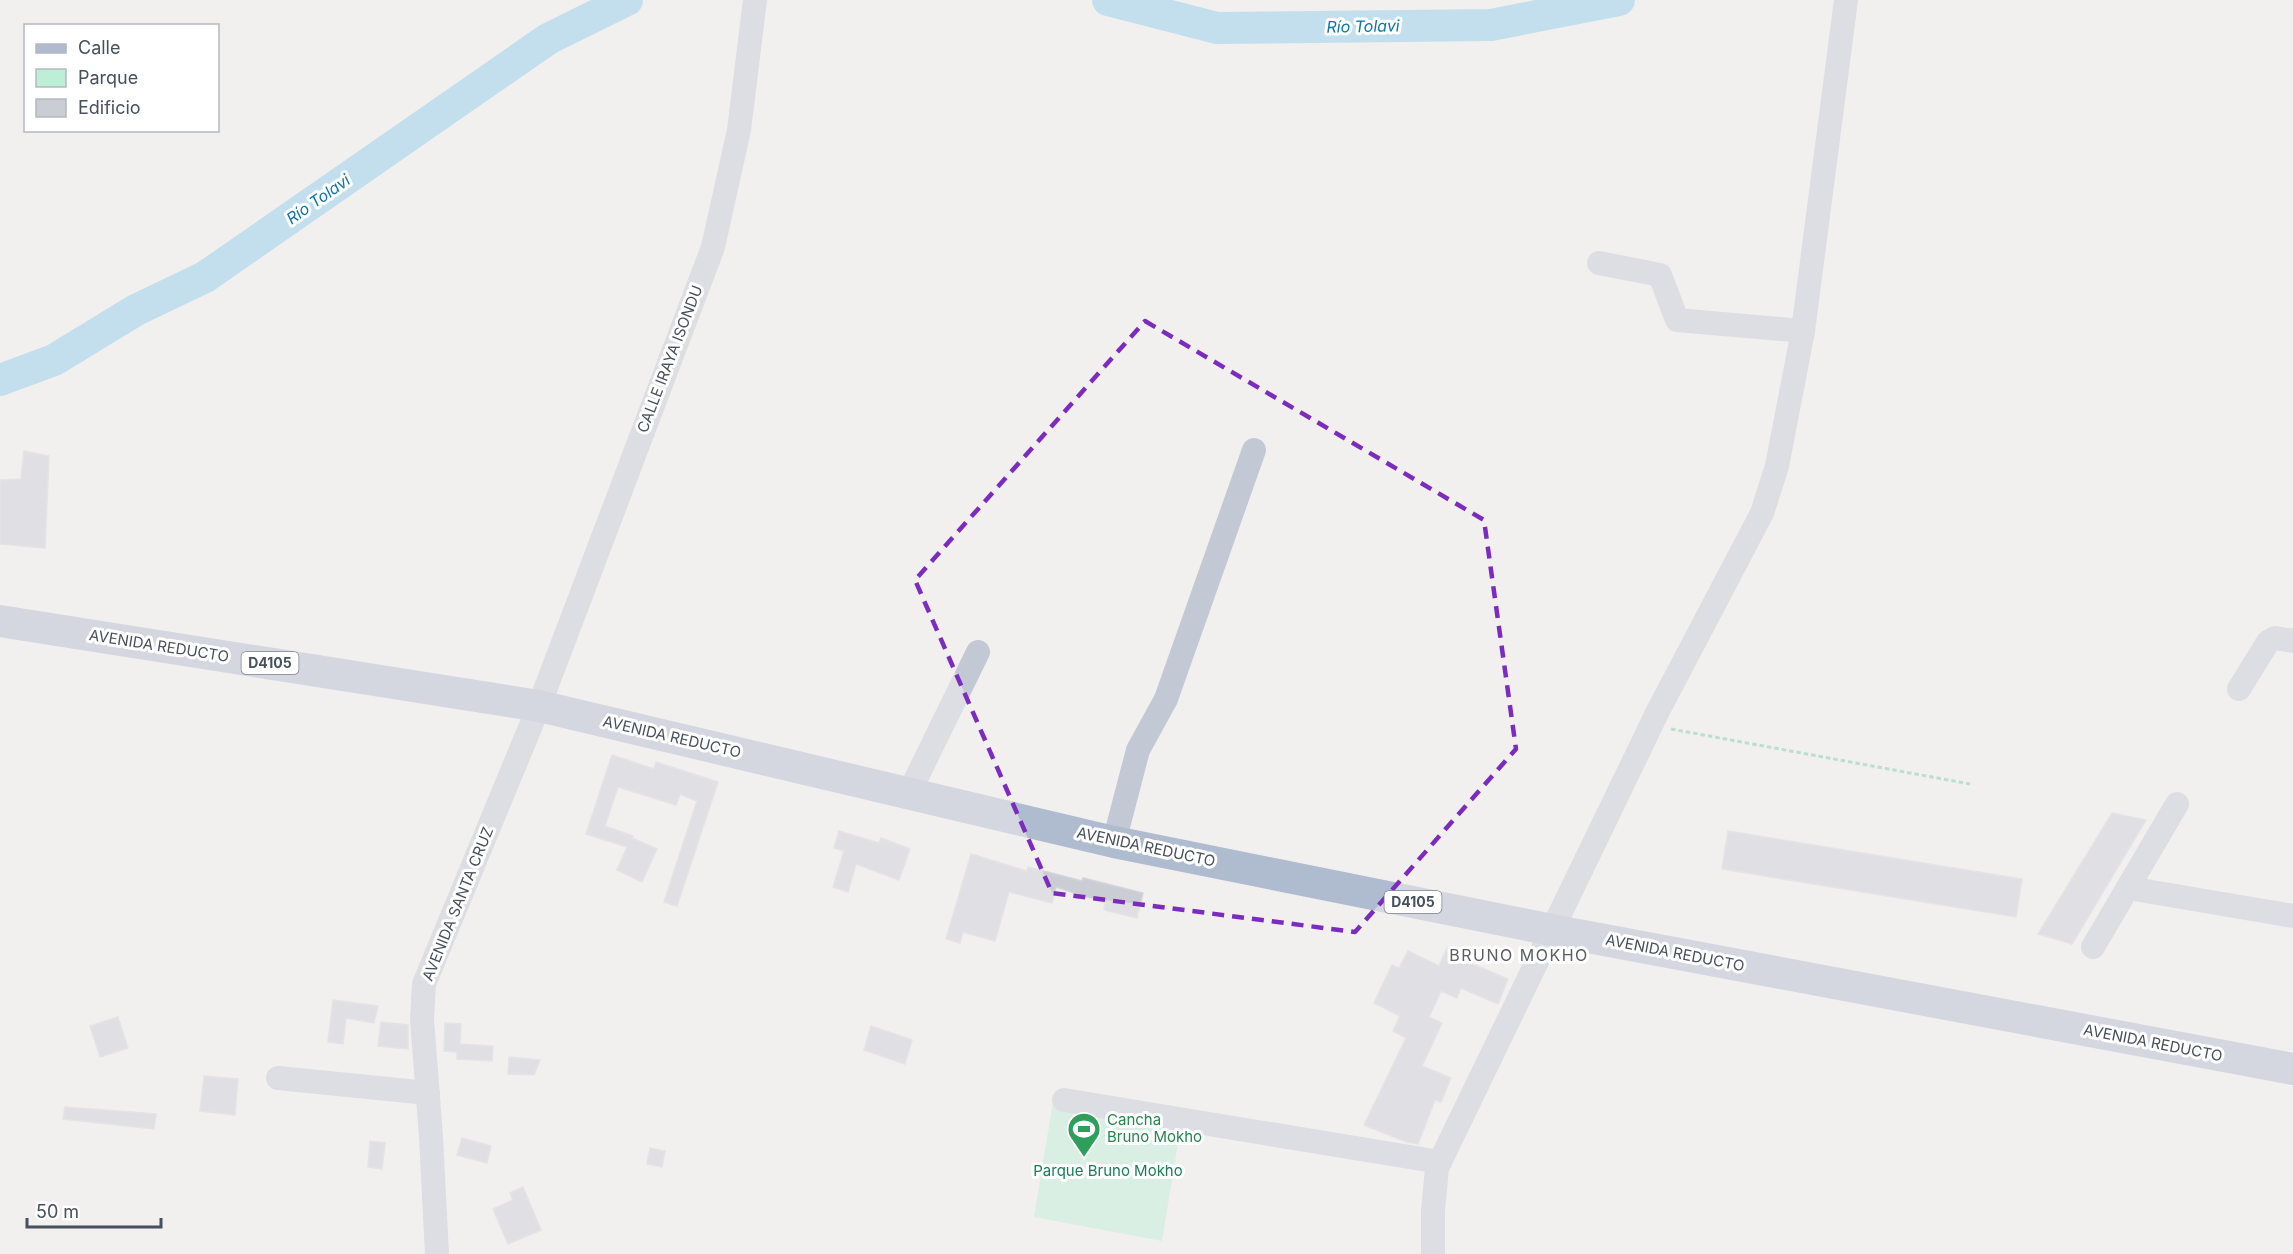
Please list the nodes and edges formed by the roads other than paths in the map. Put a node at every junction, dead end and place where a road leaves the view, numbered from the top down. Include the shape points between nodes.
1 (755, 0) edge
2 (1846, 0) edge
3 (1599, 263) dead end
4 (1803, 331) junction
5 (1254, 450) dead end
6 (0, 621) edge
7 (2293, 641) edge
8 (978, 652) dead end
9 (2239, 689) dead end
10 (539, 706) junction
11 (909, 793) junction
12 (2177, 804) dead end
13 (1114, 842) junction
14 (2128, 888) junction
15 (2293, 916) edge
16 (1552, 930) junction
17 (2093, 947) dead end
18 (2293, 1069) edge
19 (279, 1078) dead end
20 (428, 1093) junction
21 (1064, 1100) dead end
22 (1440, 1162) junction
23 (436, 1254) edge
24 (1433, 1254) edge

1 - 10 street, CALLE IRAYA ISONDU via 739,130 712,247
2 - 4 street
3 - 4 street via 1660,275 1677,320
4 - 16 street via 1777,466 1762,513
5 - 13 street via 1166,699 1138,750
6 - 10 main road, AVENIDA REDUCTO / D4105
7 - 9 street via 2275,638 2268,642
8 - 11 street
10 - 11 main road, AVENIDA REDUCTO / D4105
10 - 20 street, AVENIDA SANTA CRUZ via 424,984 422,1019
11 - 13 main road, AVENIDA REDUCTO / D4105
12 - 14 street
13 - 16 main road, AVENIDA REDUCTO / D4105
14 - 15 street
14 - 17 street
16 - 18 main road, AVENIDA REDUCTO / D4105
16 - 22 street
19 - 20 street
20 - 23 street, AVENIDA SANTA CRUZ
21 - 22 street
22 - 24 street via 1433,1211

